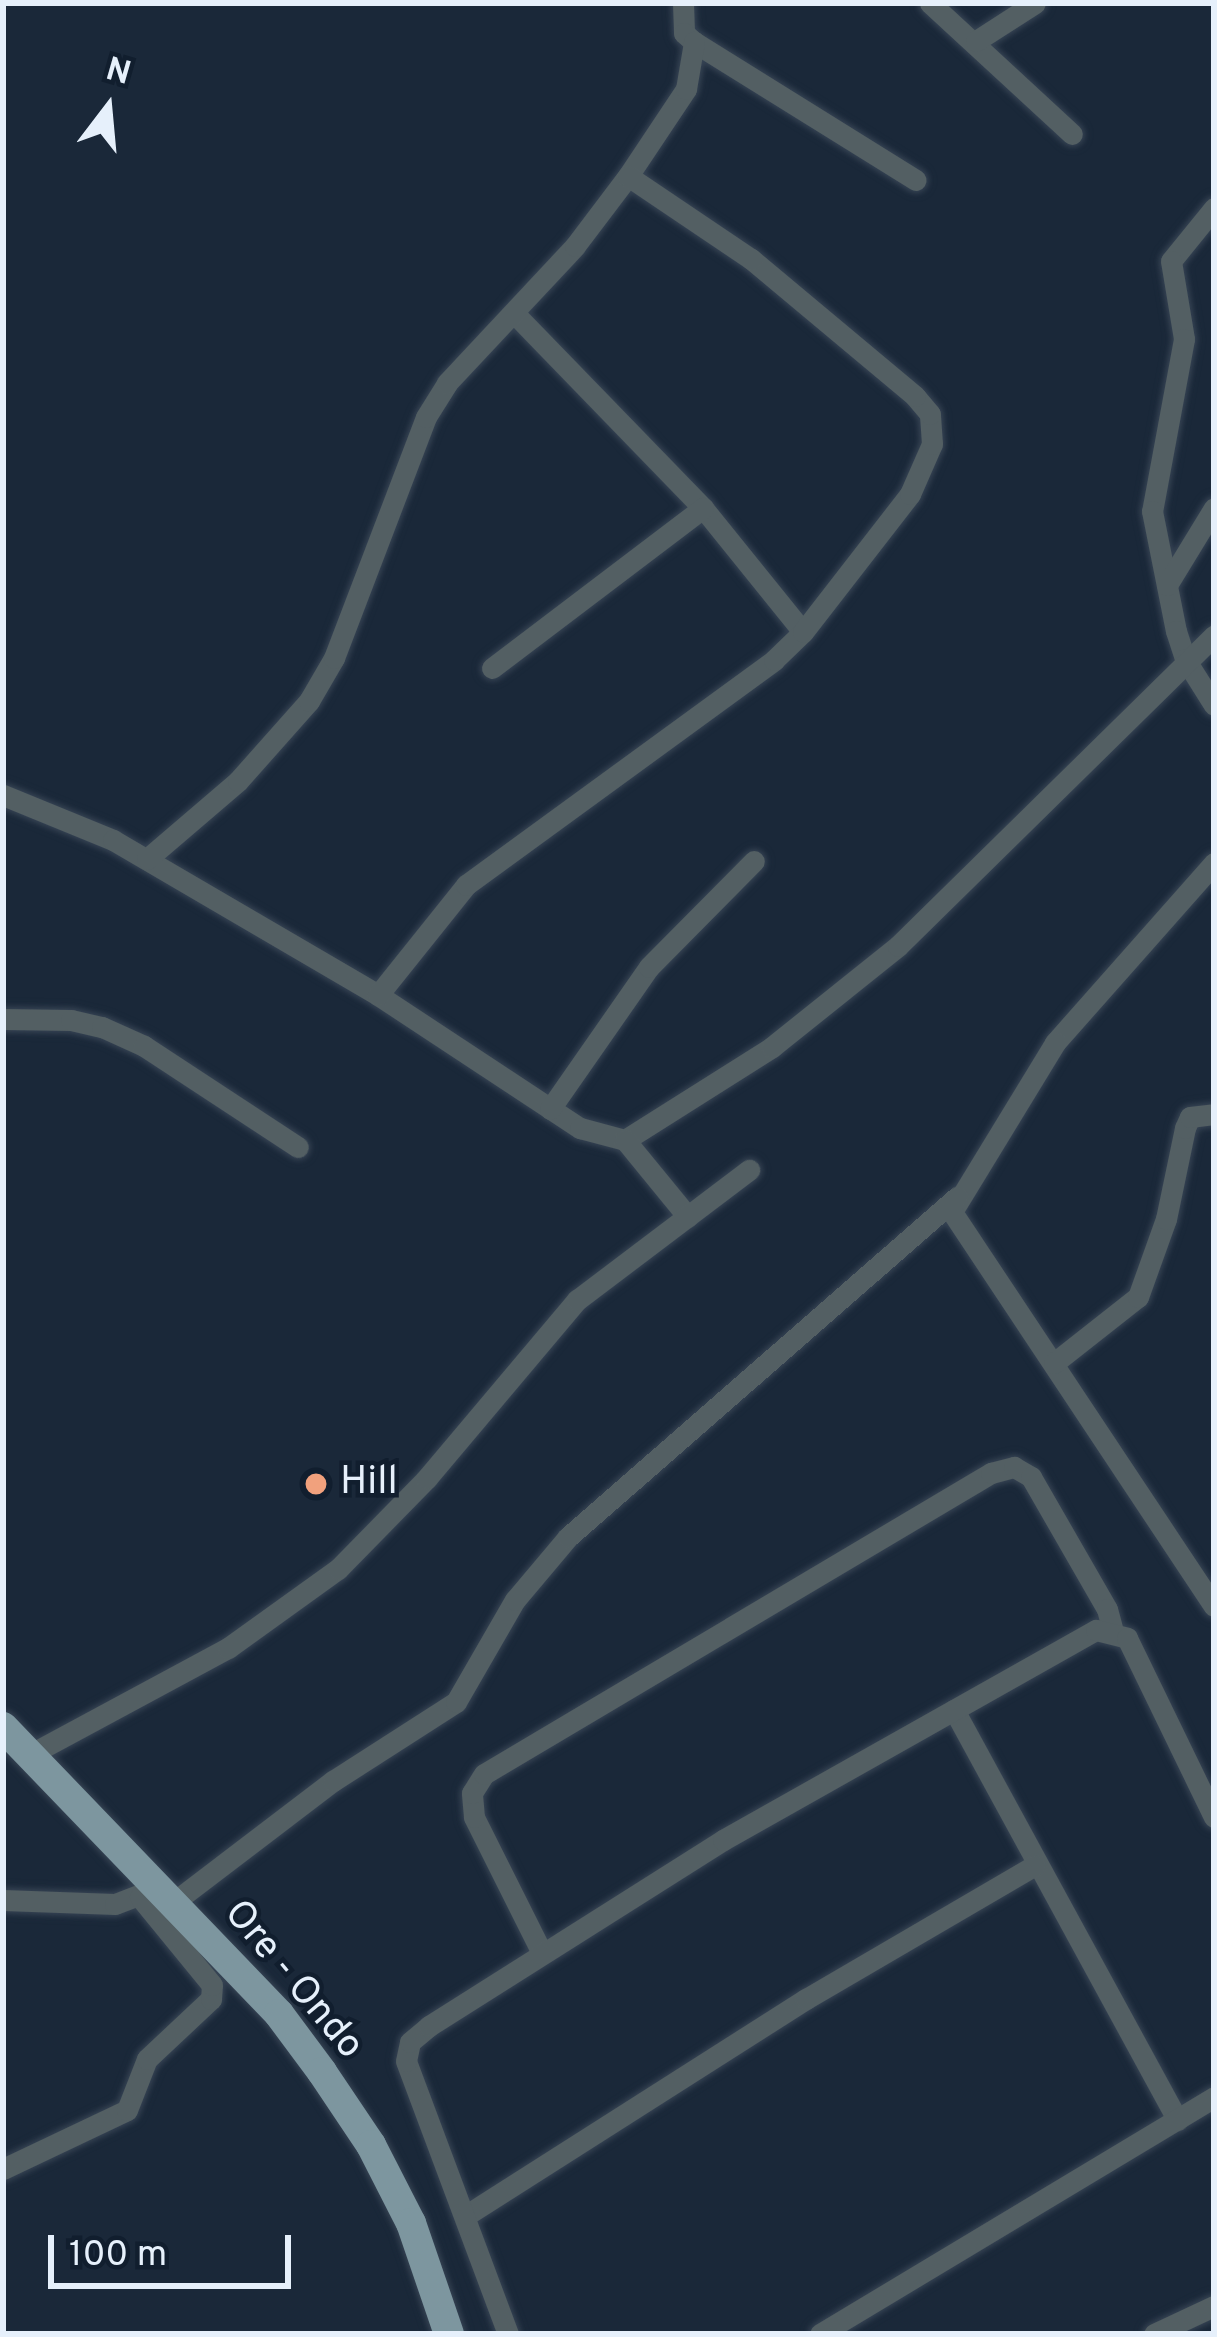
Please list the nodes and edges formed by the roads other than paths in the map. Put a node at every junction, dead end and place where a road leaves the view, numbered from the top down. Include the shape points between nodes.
1 (682, 3) edge
2 (930, 3) edge
3 (1035, 3) edge
4 (976, 41) junction
5 (694, 42) junction
6 (1072, 134) dead end
7 (628, 176) junction
8 (916, 180) dead end
9 (1214, 208) edge
10 (514, 314) junction
11 (703, 508) junction
12 (1214, 508) edge
13 (1167, 585) junction
14 (803, 632) junction
15 (1214, 634) edge
16 (1185, 659) junction
17 (492, 668) dead end
18 (1214, 705) edge
19 (3, 795) edge
20 (147, 859) junction
21 (754, 861) dead end
22 (1214, 863) edge
23 (378, 995) junction
24 (3, 1019) edge
25 (550, 1109) junction
26 (1214, 1114) edge
27 (625, 1140) junction
28 (298, 1147) dead end
29 (749, 1170) dead end
30 (957, 1197) junction
31 (688, 1217) junction
32 (1054, 1363) junction
33 (1214, 1606) edge
34 (1113, 1631) junction
35 (954, 1710) junction
36 (3, 1727) edge
37 (31, 1754) junction
38 (1214, 1817) edge
39 (1035, 1865) junction
40 (157, 1895) junction
41 (3, 1900) edge
42 (542, 1952) junction
43 (1214, 2097) edge
44 (1178, 2120) junction
45 (3, 2169) edge
46 (465, 2216) junction
47 (1214, 2306) edge
48 (449, 2334) edge
49 (508, 2334) edge
50 (820, 2334) edge
51 (1154, 2334) edge

1 - 5 street via 684,33
2 - 4 street
3 - 4 street
4 - 6 street
5 - 7 street via 686,88
5 - 8 street
7 - 10 street
7 - 14 street via 752,259 930,414 932,444 910,494
9 - 13 street via 1172,261 1184,339 1152,511
10 - 11 street
10 - 20 street via 446,383 426,417 334,658 309,700 238,781
11 - 14 street
11 - 17 street
12 - 13 street
13 - 16 street
14 - 23 street via 466,885
15 - 16 street
16 - 18 street
16 - 27 street via 898,946 772,1047
19 - 20 street
20 - 23 street
21 - 25 street via 649,967
22 - 30 street via 1054,1043
23 - 25 street
24 - 28 street via 71,1020 144,1046
25 - 27 street via 593,1136
26 - 32 street via 1190,1117 1185,1128 1138,1298
27 - 31 street
29 - 31 street
30 - 32 street via 954,1218
30 - 40 street via 568,1537 514,1600 455,1702
31 - 37 street via 577,1300 427,1478 338,1569 228,1648
32 - 33 street
34 - 35 street via 1077,1637
34 - 38 street via 1127,1639 1149,1679
34 - 42 street via 1031,1477 1014,1467 992,1473 484,1774 472,1792 474,1817
35 - 39 street
35 - 42 street
36 - 37 main road, Ore - Ondo
37 - 40 main road, Ore - Ondo
39 - 44 street
39 - 46 street
40 - 41 street via 116,1904
40 - 45 street via 212,1985 211,2000 147,2059 127,2110
40 - 48 main road, Ore - Ondo via 278,2014 371,2144 411,2223
42 - 46 street via 410,2042 406,2061
43 - 44 street
44 - 50 street
46 - 49 street
47 - 51 street

